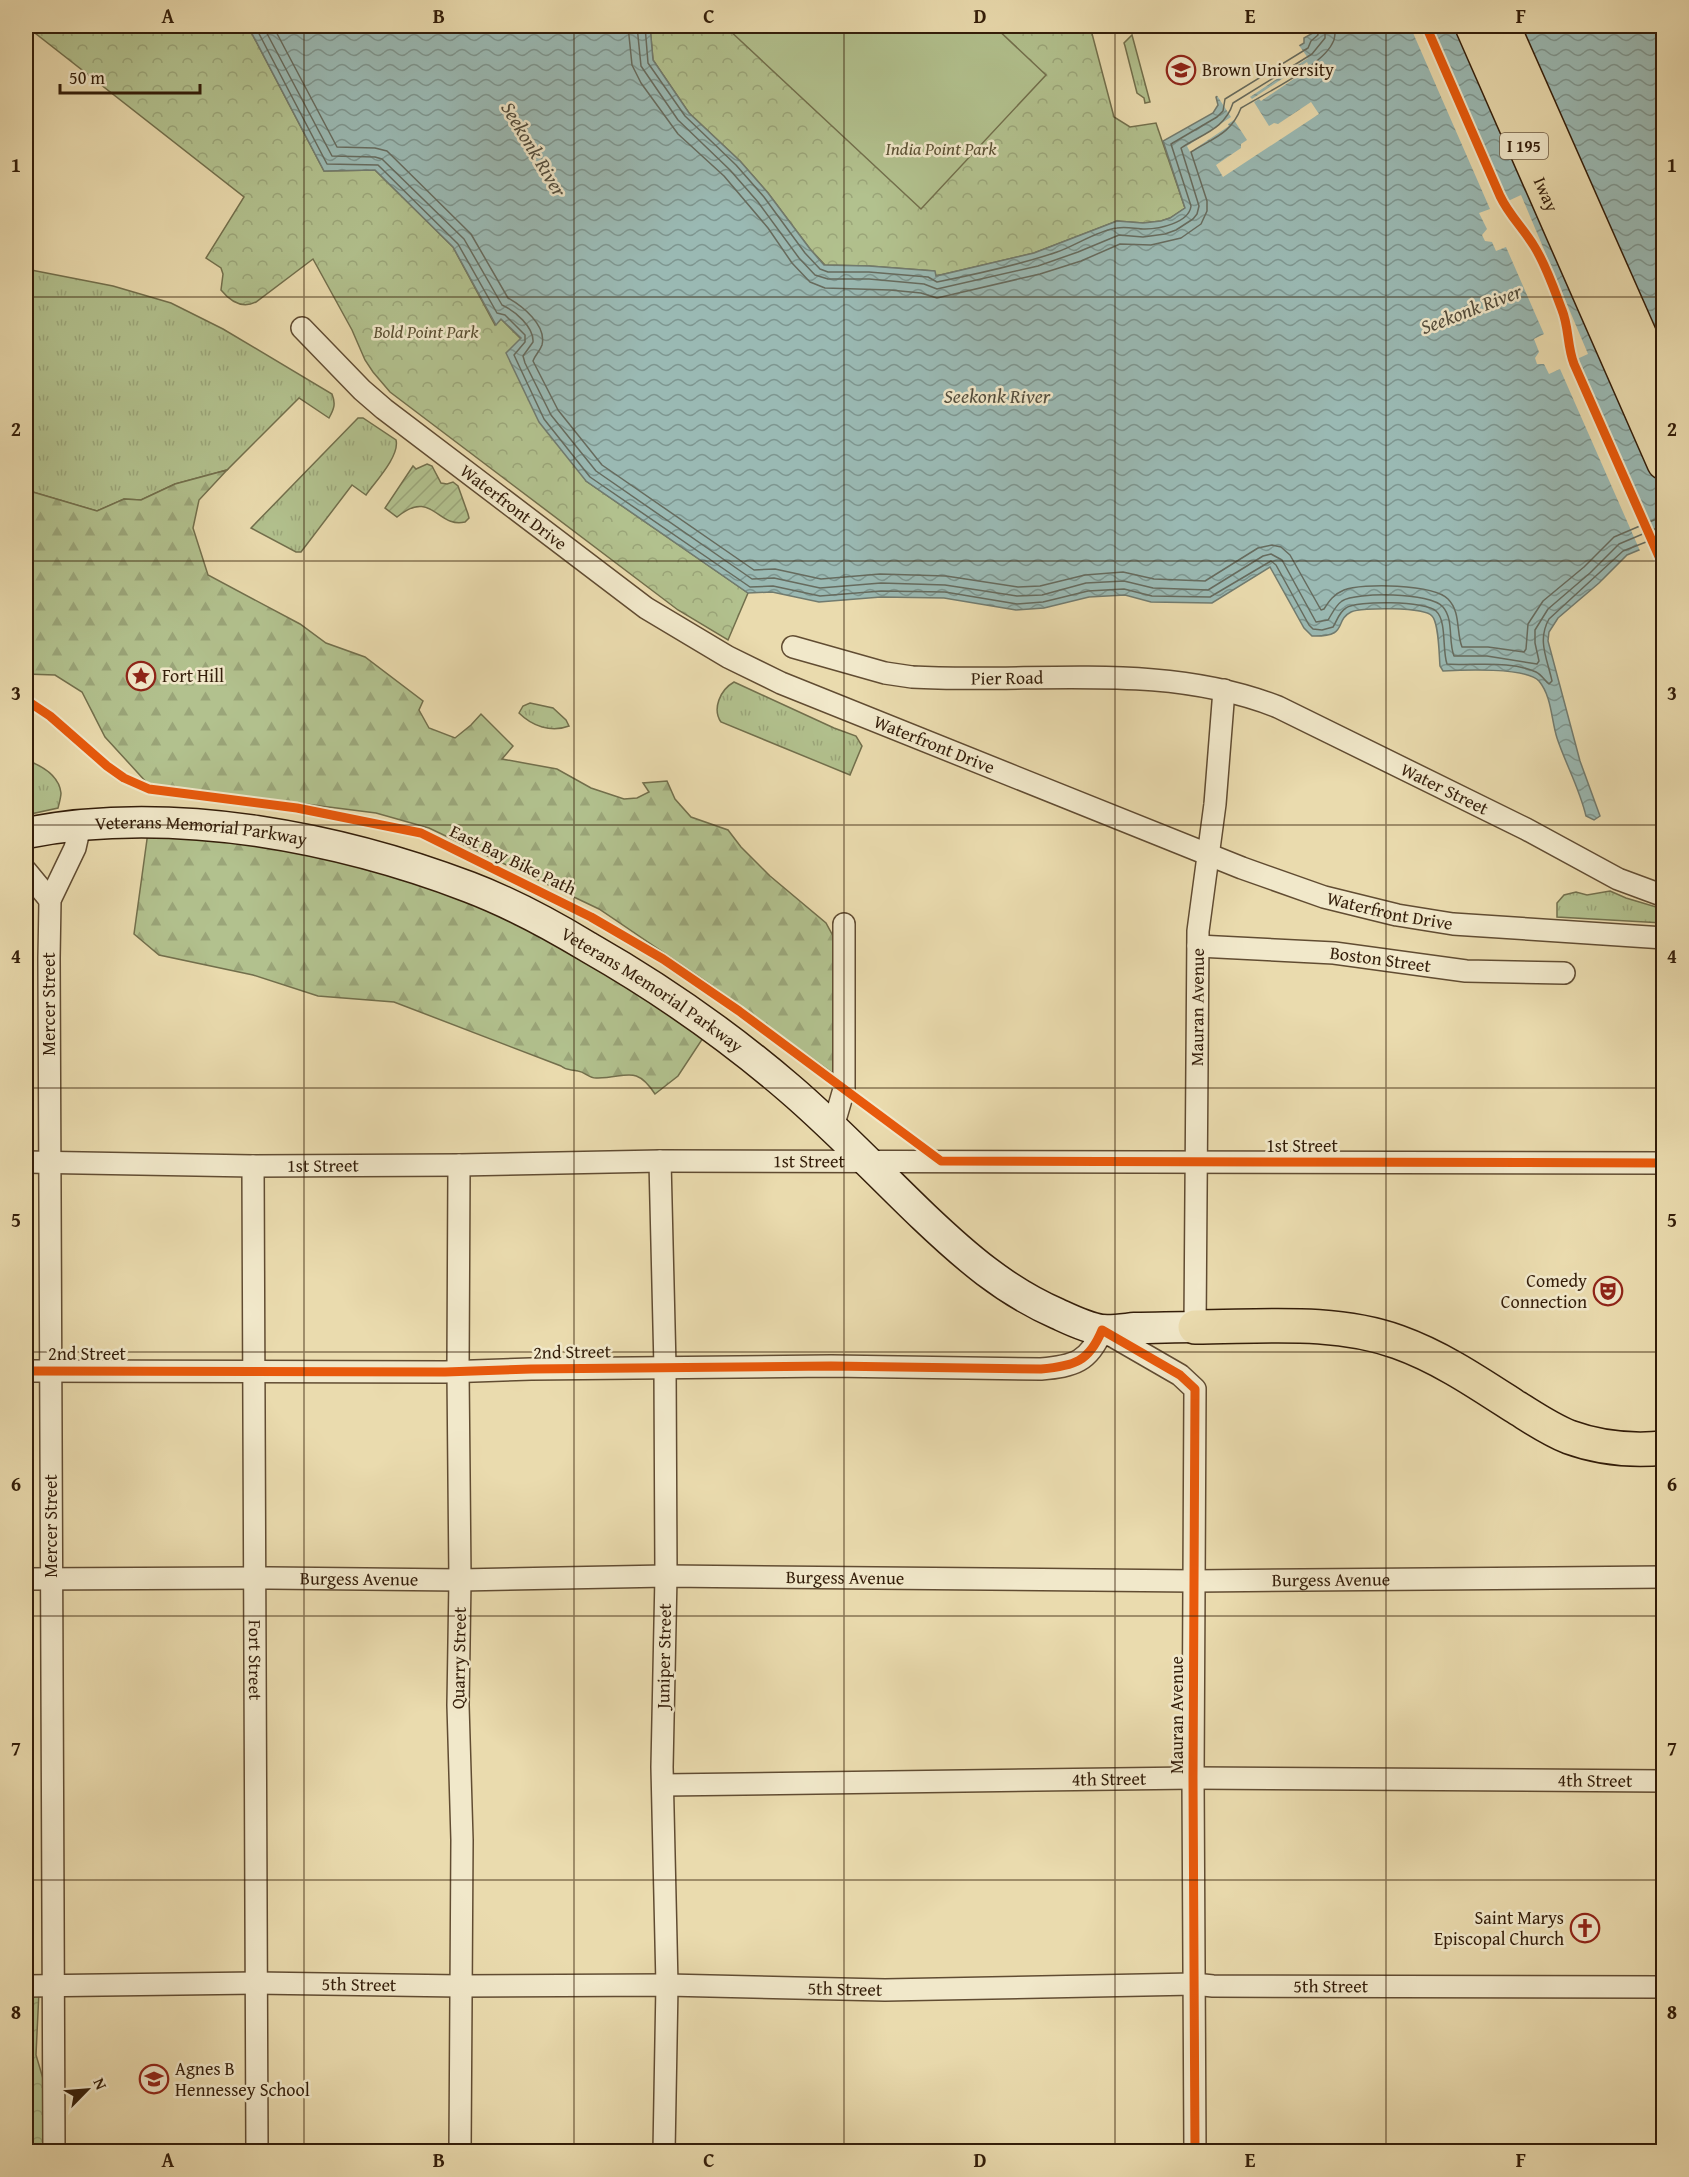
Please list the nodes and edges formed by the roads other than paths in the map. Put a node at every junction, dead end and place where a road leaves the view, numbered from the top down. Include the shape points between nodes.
1 (1472, 26) edge
2 (1503, 26) edge
3 (1591, 261) junction
4 (302, 328) dead end
5 (1664, 390) edge
6 (1664, 464) edge
7 (793, 646) dead end
8 (1224, 690) junction
9 (80, 826) junction
10 (26, 833) edge
11 (1209, 854) junction
12 (26, 871) edge
13 (1664, 896) edge
14 (50, 900) junction
15 (844, 924) dead end
16 (1664, 938) edge
17 (1198, 946) junction
18 (1564, 974) dead end
19 (833, 1126) junction
20 (660, 1161) junction
21 (26, 1162) edge
22 (50, 1162) junction
23 (866, 1162) junction
24 (1196, 1162) junction
25 (1664, 1163) edge
26 (459, 1165) junction
27 (253, 1166) junction
28 (1195, 1327) junction
29 (1102, 1330) junction
30 (665, 1367) junction
31 (26, 1371) edge
32 (50, 1371) junction
33 (254, 1371) junction
34 (458, 1371) junction
35 (1664, 1448) edge
36 (666, 1576) junction
37 (1664, 1577) edge
38 (254, 1578) junction
39 (26, 1579) edge
40 (51, 1579) junction
41 (460, 1580) junction
42 (1194, 1581) junction
43 (1193, 1778) junction
44 (1664, 1781) edge
45 (663, 1785) junction
46 (256, 1983) junction
47 (1194, 1984) junction
48 (667, 1985) junction
49 (26, 1986) edge
50 (460, 1986) junction
51 (53, 1987) junction
52 (1664, 1987) edge
53 (54, 2151) edge
54 (257, 2151) edge
55 (460, 2151) edge
56 (663, 2151) edge
57 (1195, 2151) edge

1 - 3 highway, Iway / I 195
2 - 3 highway, Iway / I 195
3 - 5 highway, I 195
3 - 6 highway, I 195
4 - 11 street, Waterfront Drive via 384,410 628,596 698,640 781,682
7 - 8 street, Pier Road via 912,677 1117,679
8 - 11 street, Mauran Avenue
8 - 13 street, Water Street via 1278,707 1526,829 1618,879
9 - 10 main road, Veterans Memorial Parkway
9 - 14 street, Mercer Street via 75,848
9 - 19 main road, Veterans Memorial Parkway via 127,822 206,824 312,839 394,861 471,888 545,922 675,999 738,1044
11 - 16 street, Waterfront Drive via 1324,897 1416,919 1471,927
11 - 17 street, Mauran Avenue
12 - 14 street
14 - 22 street, Mercer Street
15 - 19 street via 844,1089
17 - 18 street, Boston Street via 1334,953 1466,971
17 - 24 street, Mauran Avenue
19 - 23 main road, Veterans Memorial Parkway
20 - 23 street, 1st Street
20 - 26 street, 1st Street
20 - 30 street, Juniper Street
21 - 22 street, 1st Street
22 - 27 street, 1st Street
22 - 32 street, Mercer Street
23 - 24 street, 1st Street
23 - 29 main road, Veterans Memorial Parkway via 993,1278 1052,1312
24 - 25 street, 1st Street
24 - 28 street, Mauran Avenue
26 - 27 street, 1st Street
26 - 34 street, Quarry Street
27 - 33 street, Fort Street
28 - 29 main road, Veterans Memorial Parkway
28 - 35 highway via 1307,1327 1384,1337 1459,1371 1556,1431 1581,1441 1621,1449
29 - 30 street, 2nd Street via 1095,1346 1083,1358 1041,1369
29 - 42 street, Mauran Avenue via 1180,1375 1195,1389
30 - 34 street, 2nd Street
30 - 36 street, Juniper Street
31 - 32 street, 2nd Street
32 - 33 street, 2nd Street
32 - 40 street, Mercer Street
33 - 34 street, 2nd Street
33 - 38 street, Fort Street
34 - 41 street, Quarry Street
36 - 41 street, Burgess Avenue
36 - 42 street, Burgess Avenue
36 - 45 street, Juniper Street
37 - 42 street, Burgess Avenue
38 - 40 street, Burgess Avenue
38 - 41 street, Burgess Avenue
38 - 46 street, Fort Street
39 - 40 street, Burgess Avenue
40 - 51 street, Mercer Street
41 - 50 street, Quarry Street
42 - 43 street, Mauran Avenue
43 - 44 street, 4th Street
43 - 45 street, 4th Street
43 - 47 street, Mauran Avenue
45 - 48 street, Juniper Street
46 - 50 street, 5th Street
46 - 51 street, 5th Street
46 - 54 street, Fort Street
47 - 48 street, 5th Street via 885,1990
47 - 52 street, 5th Street
47 - 57 street, Mauran Avenue
48 - 50 street, 5th Street
48 - 56 street, Juniper Street
49 - 51 street, 5th Street
50 - 55 street, Quarry Street
51 - 53 street, Mercer Street

